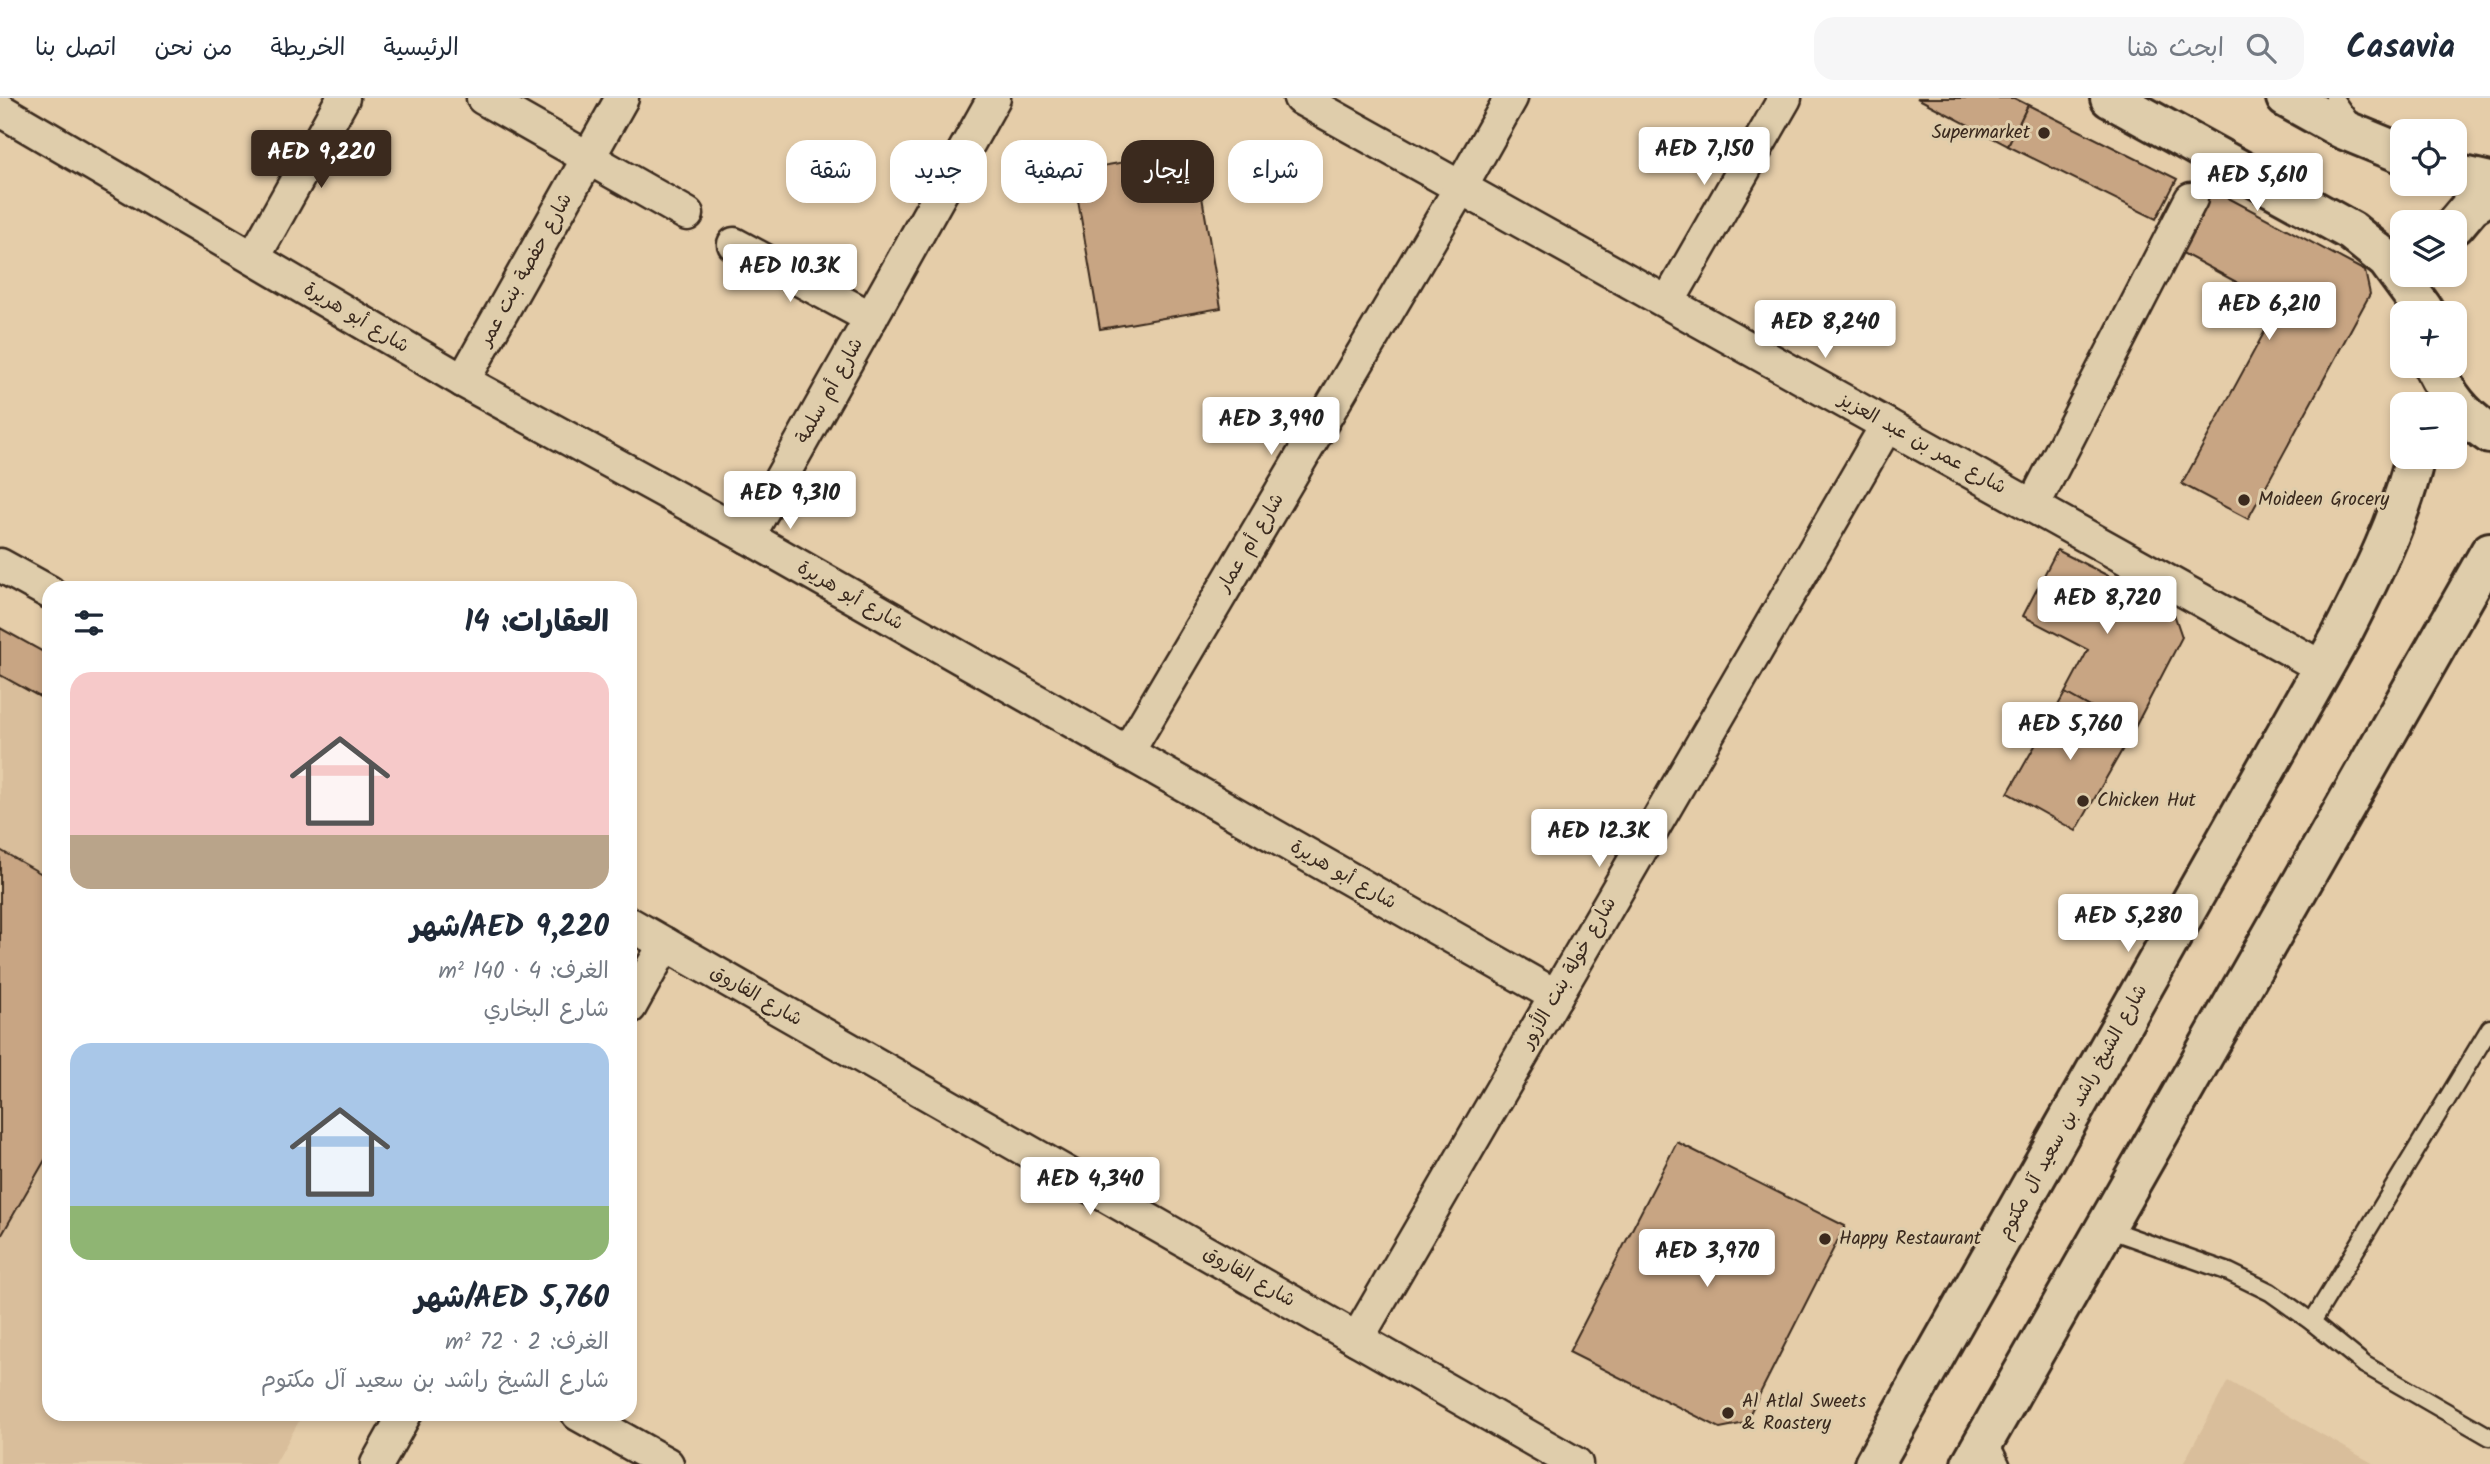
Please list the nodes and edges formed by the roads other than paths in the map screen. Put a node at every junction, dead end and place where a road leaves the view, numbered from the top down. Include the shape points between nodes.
1 (343, 98) edge
2 (482, 98) edge
3 (622, 98) edge
4 (994, 98) edge
5 (1300, 98) edge
6 (1511, 98) edge
7 (1785, 98) edge
8 (2110, 98) edge
9 (2286, 98) edge
10 (2334, 98) edge
11 (0, 110) edge
12 (2363, 138) junction
13 (2390, 149) edge
14 (588, 158) junction
15 (2467, 177) edge
16 (2490, 182) edge
17 (1461, 187) junction
18 (2490, 194) edge
19 (2191, 199) dead end
20 (2467, 211) edge
21 (687, 214) dead end
22 (734, 244) dead end
23 (254, 257) junction
24 (2425, 299) edge
25 (1668, 302) junction
26 (871, 318) junction
27 (2439, 378) edge
28 (463, 381) junction
29 (1887, 425) junction
30 (2490, 434) edge
31 (2412, 469) edge
32 (2033, 506) junction
33 (748, 537) junction
34 (2490, 552) edge
35 (0, 565) edge
36 (42, 589) edge
37 (2323, 668) junction
38 (1127, 753) junction
39 (637, 928) edge
40 (665, 944) junction
41 (637, 994) edge
42 (1556, 996) junction
43 (2490, 1028) edge
44 (2105, 1228) junction
45 (2312, 1322) junction
46 (1357, 1339) junction
47 (401, 1421) edge
48 (590, 1421) edge
49 (2490, 1437) edge
50 (1986, 1454) edge
51 (377, 1464) edge
52 (667, 1464) edge
53 (1576, 1464) edge
54 (1874, 1464) edge

1 - 23 street
2 - 14 street
3 - 14 street, شارع حفصة بنت عمر
4 - 26 street, شارع أم سلمة
5 - 17 street, شارع عمر بن عبد العزيز
6 - 17 street, شارع أم عمار
7 - 25 street
8 - 24 street via 2351,231 2388,260
9 - 12 street
10 - 12 lane
11 - 23 street, شارع أبو هريرة
12 - 13 street
14 - 21 street
14 - 28 street, شارع حفصة بنت عمر
15 - 16 street
17 - 25 street, شارع عمر بن عبد العزيز
17 - 38 street, شارع أم عمار
18 - 20 street
19 - 32 street
22 - 26 street
23 - 28 street, شارع أبو هريرة
25 - 29 street, شارع عمر بن عبد العزيز
26 - 33 street, شارع أم سلمة
27 - 30 street via 2472,422
28 - 33 street, شارع أبو هريرة
29 - 32 street, شارع عمر بن عبد العزيز
29 - 42 street, شارع خولة بنت الأزور
31 - 37 street, شارع الشيخ راشد بن سعيد آل مكتوم via 2383,553
32 - 37 street, شارع عمر بن عبد العزيز
33 - 38 street, شارع أبو هريرة
34 - 44 street
35 - 36 street
37 - 54 street, شارع الشيخ راشد بن سعيد آل مكتوم
38 - 42 street, شارع أبو هريرة
39 - 40 street, شارع الفاروق
40 - 41 street
40 - 46 street, شارع الفاروق
42 - 46 street, شارع خولة بنت الأزور
43 - 45 lane
44 - 45 lane via 2229,1272 2270,1292
44 - 50 street
45 - 49 lane via 2365,1365
46 - 53 street, شارع الفاروق
47 - 51 street
48 - 52 street

